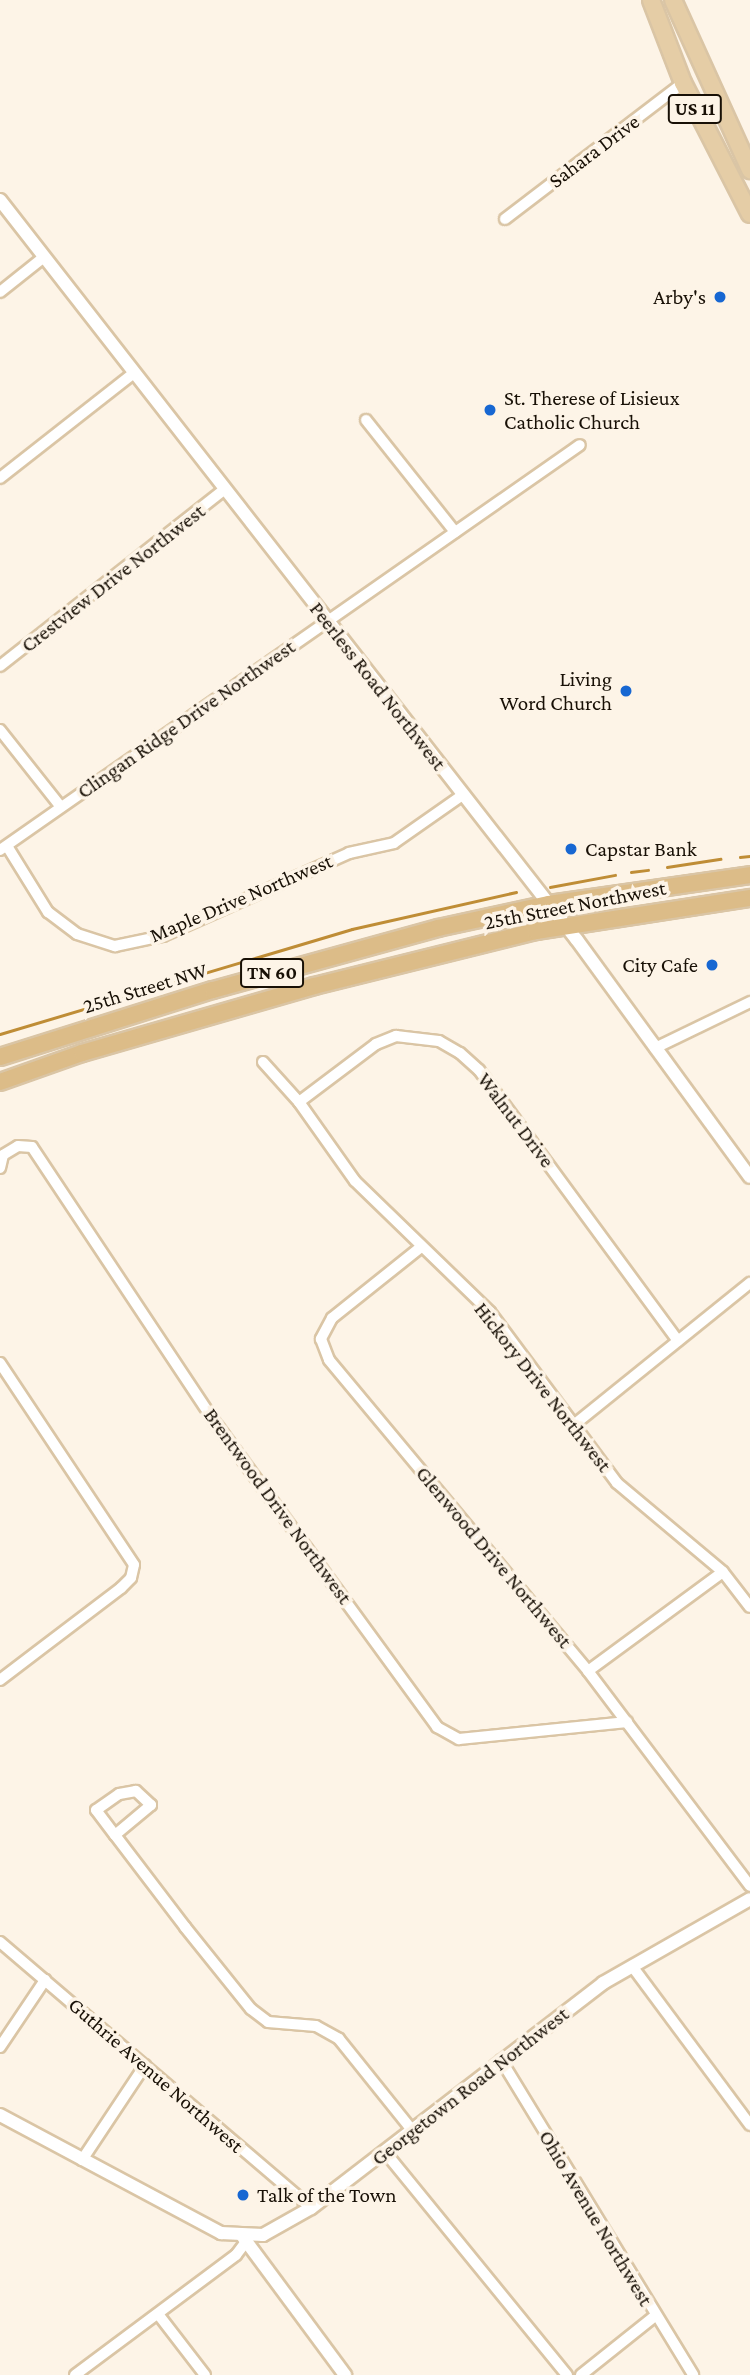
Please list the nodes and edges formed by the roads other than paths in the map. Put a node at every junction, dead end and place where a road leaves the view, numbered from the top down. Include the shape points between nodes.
1 (673, 0) edge
2 (655, 1) edge
3 (675, 63) junction
4 (683, 83) junction
5 (727, 124) junction
6 (750, 170) edge
7 (0, 200) edge
8 (749, 211) edge
9 (505, 219) dead end
10 (44, 257) junction
11 (0, 292) edge
12 (134, 373) junction
13 (366, 420) dead end
14 (580, 445) dead end
15 (0, 478) edge
16 (225, 489) junction
17 (455, 532) junction
18 (327, 620) junction
19 (0, 666) edge
20 (0, 730) edge
21 (464, 794) junction
22 (61, 807) junction
23 (3, 848) edge
24 (750, 875) edge
25 (750, 898) edge
26 (549, 904) junction
27 (566, 926) junction
28 (411, 962) joint
29 (750, 1002) edge
30 (655, 1048) junction
31 (0, 1058) edge
32 (263, 1062) dead end
33 (0, 1082) edge
34 (299, 1102) junction
35 (0, 1168) edge
36 (750, 1177) edge
37 (421, 1247) junction
38 (750, 1283) edge
39 (678, 1341) junction
40 (0, 1363) edge
41 (575, 1424) junction
42 (723, 1572) junction
43 (750, 1607) edge
44 (589, 1671) junction
45 (0, 1680) edge
46 (627, 1721) junction
47 (115, 1835) junction
48 (750, 1886) edge
49 (750, 1899) edge
50 (0, 1942) edge
51 (632, 1966) junction
52 (45, 1980) junction
53 (0, 2047) edge
54 (501, 2060) junction
55 (145, 2065) junction
56 (0, 2115) edge
57 (750, 2125) edge
58 (412, 2130) junction
59 (386, 2152) junction
60 (82, 2160) junction
61 (311, 2208) junction
62 (244, 2240) junction
63 (158, 2314) junction
64 (655, 2316) junction
65 (75, 2375) edge
66 (205, 2375) edge
67 (345, 2375) edge
68 (567, 2375) edge
69 (580, 2375) edge
70 (694, 2375) edge

1 - 5 main road, US 11
2 - 3 main road, US 11
3 - 4 main road, US 11
3 - 5 main road via 712,122
4 - 8 main road, US 11
4 - 9 street, Sahara Drive
5 - 6 main road, US 11
7 - 10 street, Peerless Road Northwest
10 - 11 street
10 - 12 street, Peerless Road Northwest
12 - 15 street
12 - 16 street, Peerless Road Northwest
13 - 17 street
14 - 17 street, Clingan Ridge Drive Northwest
16 - 18 street, Peerless Road Northwest
16 - 19 street, Crestview Drive Northwest
17 - 18 street, Clingan Ridge Drive Northwest
18 - 21 street, Peerless Road Northwest
18 - 22 street, Clingan Ridge Drive Northwest
20 - 22 street
21 - 23 street, Maple Drive Northwest via 394,843 349,853 163,936 115,946 77,934 48,912
21 - 26 street, Peerless Road Northwest
22 - 23 street, Clingan Ridge Drive Northwest
24 - 26 highway, 25th Street Northwest / TN 60
25 - 27 highway, 25th Street Northwest / TN 60
26 - 27 street, Peerless Road Northwest
26 - 31 highway, 25th Street NW / TN 60 via 438,928 213,990
27 - 28 highway, 25th Street Northwest / TN 60
27 - 30 street, Peerless Road Northwest
28 - 33 highway, 25th Street NW / TN 60 via 82,1053
29 - 30 street
30 - 36 street, Peerless Road Northwest
32 - 34 street, Hickory Drive Northwest
34 - 37 street, Hickory Drive Northwest via 355,1181
34 - 39 street, Walnut Drive via 376,1044 396,1036 430,1038 460,1053 478,1070
35 - 46 street, Brentwood Drive Northwest via 3,1155 18,1146 32,1147 217,1425 437,1727 459,1739
37 - 41 street, Hickory Drive Northwest via 490,1312
37 - 44 street, Glenwood Drive Northwest via 332,1318 321,1339 329,1360
38 - 39 street
39 - 41 street
40 - 45 street via 134,1565 131,1578 121,1588
41 - 42 street, Hickory Drive Northwest via 617,1483
42 - 43 street, Hickory Drive Northwest
42 - 44 street
44 - 46 street, Glenwood Drive Northwest
46 - 48 street, Glenwood Drive Northwest
47 - 47 street via 96,1810 118,1794 136,1791 150,1805
47 - 58 street via 251,2009 268,2022 316,2026 339,2039
49 - 51 street, Georgetown Road Northwest
50 - 52 street, Guthrie Avenue Northwest
51 - 54 street, Georgetown Road Northwest
51 - 57 street
52 - 53 street
52 - 55 street, Guthrie Avenue Northwest
54 - 58 street, Georgetown Road Northwest
54 - 64 street, Ohio Avenue Northwest
55 - 60 street
55 - 61 street, Guthrie Avenue Northwest
56 - 60 street, Georgetown Road Northwest
58 - 59 street, Georgetown Road Northwest
59 - 61 street, Georgetown Road Northwest
59 - 68 street
60 - 62 street, Georgetown Road Northwest via 221,2233
61 - 62 street, Georgetown Road Northwest via 279,2229
62 - 63 street
62 - 67 street
63 - 65 street
63 - 66 street
64 - 69 street
64 - 70 street, Ohio Avenue Northwest

